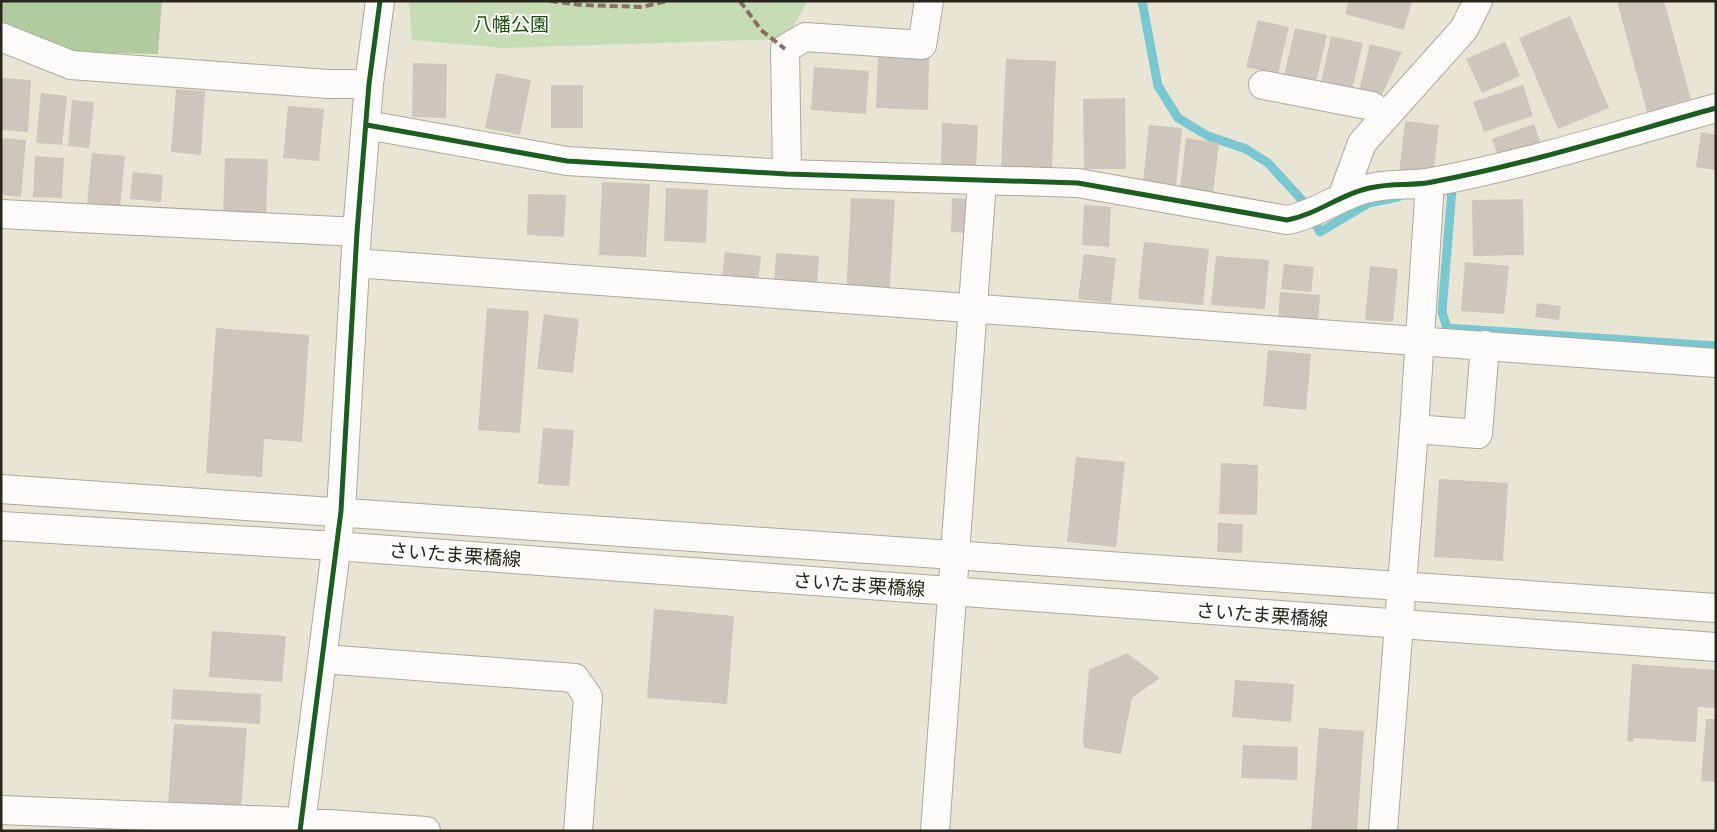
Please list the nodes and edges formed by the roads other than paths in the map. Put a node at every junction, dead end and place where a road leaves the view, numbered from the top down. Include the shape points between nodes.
1 (380, 1) edge
2 (929, 1) edge
3 (1478, 1) edge
4 (1, 37) edge
5 (369, 84) junction
6 (1263, 85) dead end
7 (1716, 108) edge
8 (1385, 116) junction
9 (367, 125) junction
10 (787, 174) junction
11 (982, 181) junction
12 (1429, 188) junction
13 (1343, 195) junction
14 (1, 214) edge
15 (357, 232) junction
16 (355, 263) junction
17 (972, 308) junction
18 (1420, 340) junction
19 (1485, 345) junction
20 (1716, 363) edge
21 (1414, 430) junction
22 (1, 489) edge
23 (341, 511) junction
24 (1, 526) edge
25 (335, 546) junction
26 (955, 556) junction
27 (1402, 586) junction
28 (952, 592) junction
29 (1716, 608) edge
30 (1399, 625) junction
31 (1716, 647) edge
32 (323, 659) junction
33 (1, 810) edge
34 (27, 821) edge
35 (300, 826) edge
36 (426, 831) edge
37 (578, 831) edge
38 (935, 831) edge
39 (1383, 831) edge

1 - 5 street
2 - 10 street via 922,45 805,37 785,49
3 - 8 street via 1464,28
4 - 5 street via 72,65 328,84
5 - 9 street
6 - 8 street via 1372,106
7 - 12 street
8 - 13 street via 1362,143
9 - 10 street via 567,161
9 - 15 street
10 - 11 street
11 - 13 street via 1078,183 1287,220 1306,216
11 - 17 street
12 - 13 street via 1376,186
12 - 18 street
14 - 15 street
15 - 16 street
16 - 17 street
16 - 23 street
17 - 18 street
17 - 26 street
18 - 19 street
18 - 21 street
19 - 20 street
19 - 21 street via 1478,434
21 - 27 street
22 - 23 street, さいたま栗橋線
23 - 25 street
23 - 26 street, さいたま栗橋線
24 - 25 street, さいたま栗橋線
25 - 28 street, さいたま栗橋線
25 - 32 street
26 - 27 street, さいたま栗橋線
26 - 28 street
27 - 29 street, さいたま栗橋線
27 - 30 street
28 - 30 street, さいたま栗橋線
28 - 38 street
30 - 31 street, さいたま栗橋線
30 - 39 street
32 - 35 street
32 - 37 street via 575,678 588,697
33 - 34 street
34 - 35 street
35 - 36 street

